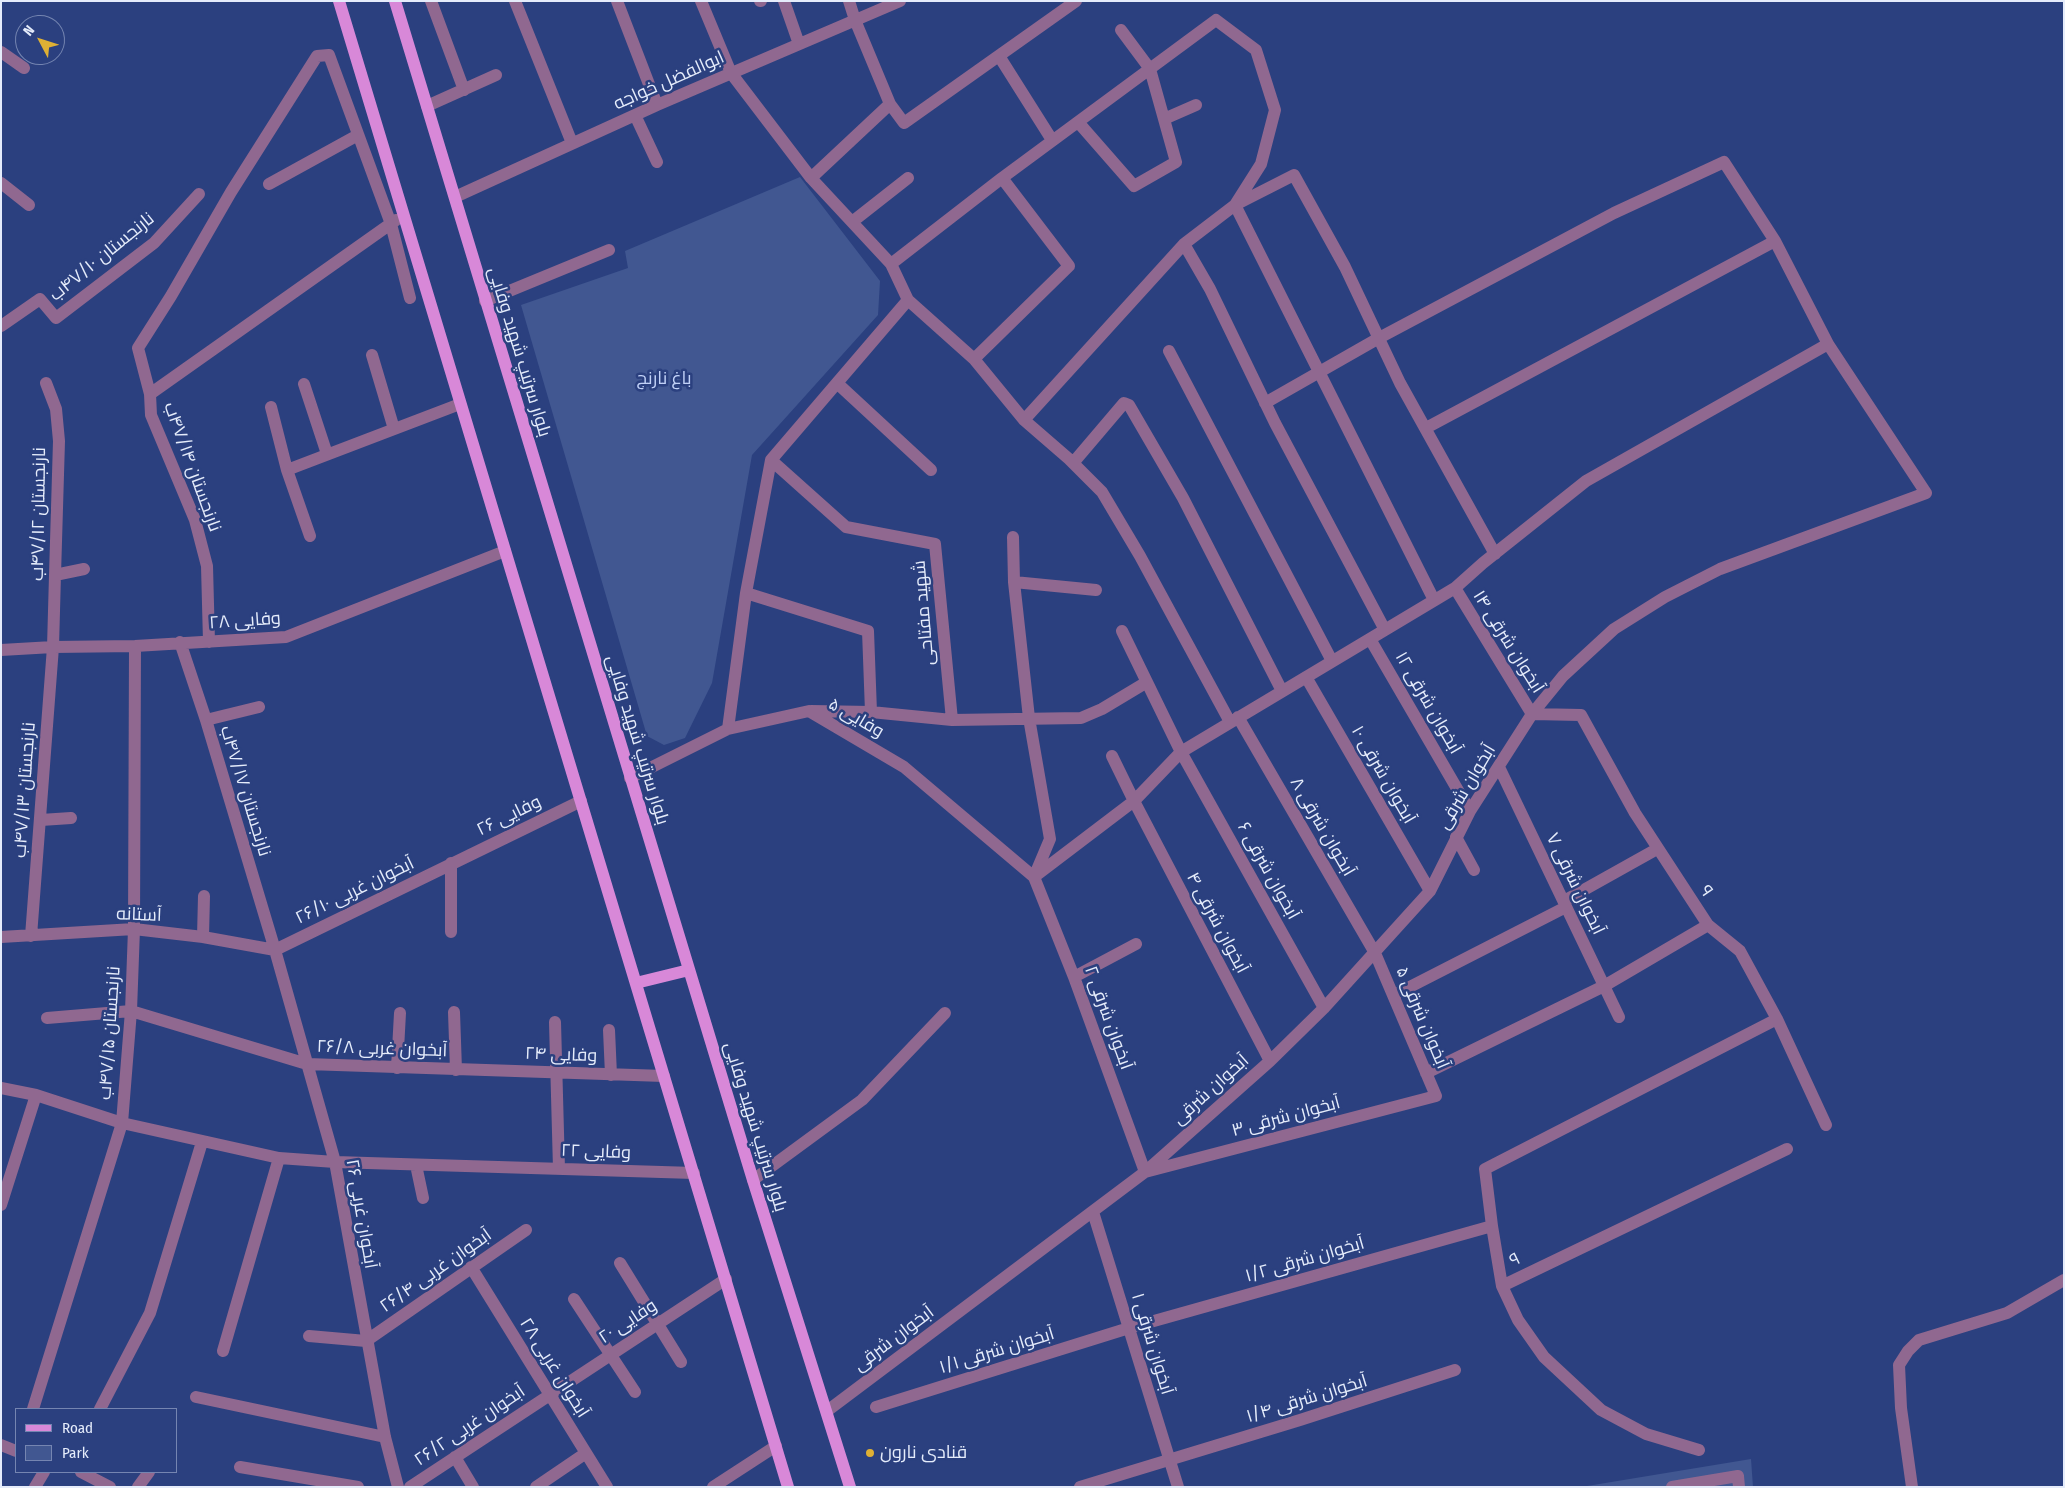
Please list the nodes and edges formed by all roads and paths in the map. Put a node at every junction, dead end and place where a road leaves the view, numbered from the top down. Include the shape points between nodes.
1 (339, 1) edge
2 (395, 1) edge
3 (431, 1) edge
4 (515, 1) edge
5 (617, 1) edge
6 (701, 1) edge
7 (784, 1) edge
8 (849, 1) edge
9 (900, 1) edge
10 (1076, 1) edge
11 (855, 20) junction
12 (1121, 30) dead end
13 (799, 44) junction
14 (1, 52) edge
15 (1000, 56) junction
16 (24, 68) dead end
17 (1150, 69) junction
18 (731, 73) junction
19 (496, 75) dead end
20 (464, 90) junction
21 (890, 104) junction
22 (657, 105) junction
23 (1196, 105) dead end
24 (427, 106) junction
25 (635, 115) junction
26 (1164, 119) junction
27 (1078, 122) junction
28 (358, 135) junction
29 (1052, 140) junction
30 (572, 143) junction
31 (657, 162) dead end
32 (811, 178) junction
33 (908, 178) dead end
34 (1002, 178) junction
35 (1, 183) edge
36 (269, 184) dead end
37 (199, 194) dead end
38 (455, 196) junction
39 (30, 205) dead end
40 (1236, 205) junction
41 (404, 215) junction
42 (852, 222) junction
43 (391, 224) junction
44 (1775, 241) junction
45 (1184, 244) junction
46 (609, 250) dead end
47 (891, 264) junction
48 (410, 298) dead end
49 (908, 300) junction
50 (485, 301) junction
51 (1, 326) edge
52 (1379, 338) junction
53 (1828, 344) junction
54 (1170, 351) dead end
55 (372, 355) dead end
56 (974, 359) junction
57 (1319, 372) junction
58 (46, 383) dead end
59 (304, 384) dead end
60 (838, 384) junction
61 (150, 394) junction
62 (1266, 403) junction
63 (460, 404) junction
64 (271, 407) dead end
65 (1024, 420) junction
66 (1426, 428) junction
67 (394, 429) junction
68 (327, 454) junction
69 (771, 460) junction
70 (1073, 463) junction
71 (286, 470) junction
72 (931, 470) dead end
73 (310, 536) dead end
74 (1013, 537) dead end
75 (505, 551) junction
76 (1495, 554) junction
77 (84, 569) dead end
78 (55, 576) junction
79 (1014, 582) junction
80 (1455, 588) junction
81 (1096, 590) dead end
82 (746, 592) junction
83 (1434, 600) junction
84 (1385, 630) junction
85 (1122, 631) dead end
86 (1370, 639) junction
87 (180, 642) junction
88 (209, 642) junction
89 (134, 646) junction
90 (53, 647) junction
91 (1, 650) edge
92 (1332, 661) junction
93 (1306, 677) junction
94 (1148, 682) junction
95 (1282, 691) junction
96 (259, 707) dead end
97 (808, 711) junction
98 (871, 712) junction
99 (1532, 714) junction
100 (1029, 718) junction
101 (206, 720) junction
102 (952, 720) junction
103 (1234, 720) junction
104 (728, 729) junction
105 (1181, 752) junction
106 (1112, 756) dead end
107 (1500, 767) junction
108 (630, 778) junction
109 (581, 801) junction
110 (1134, 801) junction
111 (1470, 811) junction
112 (71, 818) dead end
113 (41, 820) junction
114 (1456, 837) junction
115 (1658, 849) junction
116 (451, 863) junction
117 (1474, 870) dead end
118 (1034, 877) junction
119 (1430, 891) junction
120 (204, 896) dead end
121 (1565, 904) junction
122 (1708, 925) junction
123 (134, 929) junction
124 (451, 932) dead end
125 (31, 936) junction
126 (203, 937) junction
127 (1, 938) edge
128 (1136, 944) dead end
129 (275, 950) junction
130 (1375, 954) junction
131 (689, 970) junction
132 (1074, 977) junction
133 (636, 984) junction
134 (1604, 986) junction
135 (1394, 995) junction
136 (1324, 1008) junction
137 (132, 1011) junction
138 (454, 1012) dead end
139 (400, 1013) dead end
140 (945, 1013) dead end
141 (1619, 1017) dead end
142 (47, 1018) dead end
143 (1777, 1019) junction
144 (555, 1022) dead end
145 (609, 1030) dead end
146 (1270, 1061) junction
147 (307, 1064) junction
148 (397, 1068) junction
149 (456, 1070) junction
150 (556, 1073) junction
151 (1426, 1073) junction
152 (611, 1074) junction
153 (664, 1076) junction
154 (1, 1088) edge
155 (36, 1095) junction
156 (1436, 1096) joint
157 (122, 1123) junction
158 (1826, 1125) dead end
159 (202, 1142) junction
160 (1787, 1149) dead end
161 (279, 1158) junction
162 (334, 1162) junction
163 (416, 1165) junction
164 (559, 1169) junction
165 (694, 1172) junction
166 (1146, 1172) junction
167 (753, 1180) junction
168 (423, 1198) dead end
169 (1, 1205) edge
170 (1093, 1212) junction
171 (1492, 1226) junction
172 (526, 1230) dead end
173 (620, 1262) dead end
174 (471, 1267) junction
175 (726, 1279) junction
176 (2064, 1280) edge
177 (1502, 1286) junction
178 (574, 1299) dead end
179 (656, 1324) junction
180 (1129, 1328) junction
181 (309, 1336) dead end
182 (366, 1342) junction
183 (223, 1351) dead end
184 (610, 1354) junction
185 (681, 1362) dead end
186 (1455, 1370) dead end
187 (635, 1392) dead end
188 (549, 1394) junction
189 (196, 1397) dead end
190 (876, 1407) dead end
191 (33, 1408) edge
192 (101, 1408) edge
193 (827, 1411) junction
194 (385, 1437) junction
195 (1, 1445) edge
196 (776, 1446) junction
197 (1699, 1450) dead end
198 (15, 1451) edge
199 (586, 1453) junction
200 (455, 1457) junction
201 (1170, 1459) junction
202 (240, 1467) dead end
203 (43, 1473) edge
204 (83, 1473) edge
205 (148, 1473) edge
206 (35, 1487) edge
207 (110, 1487) edge
208 (138, 1487) edge
209 (358, 1487) edge
210 (398, 1487) edge
211 (410, 1487) edge
212 (473, 1487) edge
213 (536, 1487) edge
214 (607, 1487) edge
215 (713, 1487) edge
216 (788, 1487) edge
217 (850, 1487) edge
218 (1080, 1487) edge
219 (1178, 1487) edge
220 (1672, 1487) edge
221 (1739, 1487) edge
222 (1912, 1487) edge

1 - 41 main road
2 - 24 main road, بلوار سرتیپ شهید وفایی
3 - 20 street
4 - 30 street
5 - 22 street
6 - 18 street
7 - 13 street
8 - 11 street
9 - 11 street, ابوالفضل خواجه
10 - 15 street
11 - 13 street, ابوالفضل خواجه
11 - 21 street
12 - 17 street
13 - 18 street, ابوالفضل خواجه
14 - 16 street
15 - 21 street via 904,123
15 - 29 street
17 - 26 street
17 - 27 street
17 - 40 street via 1216,20 1256,50 1275,110 1261,164
18 - 22 street, ابوالفضل خواجه
18 - 32 street
19 - 20 street
20 - 24 street
21 - 32 street
22 - 25 street, ابوالفضل خواجه
23 - 26 street
24 - 38 main road, بلوار سرتیپ شهید وفایی
25 - 30 street, ابوالفضل خواجه
25 - 31 street
26 - 27 street via 1176,162 1134,186
27 - 29 street
28 - 36 street
28 - 43 street
28 - 61 street, نارنجستان ۴۷/۱۴ب via 329,55 318,56 231,192 138,348
29 - 34 street
30 - 38 street, ابوالفضل خواجه
32 - 42 street
33 - 42 street
34 - 47 street
34 - 56 street via 1069,266
35 - 39 street
37 - 51 street, نارنجستان ۴۷/۱۰ب via 154,243 56,318 40,299
38 - 50 main road, بلوار سرتیپ شهید وفایی
40 - 45 street
40 - 52 street via 1294,175 1346,267
40 - 57 street
41 - 43 street
41 - 63 main road
42 - 47 street
43 - 48 street
43 - 61 street
44 - 52 street via 1724,162 1614,214
44 - 53 street
44 - 66 street
45 - 62 street
45 - 65 street
46 - 50 street
47 - 49 street
49 - 56 street, آبخوان شرقی ۸
49 - 60 street
50 - 108 main road, بلوار سرتیپ شهید وفایی
52 - 57 street
52 - 66 street
53 - 76 street via 1586,481
53 - 99 street, آبخوان شرقی via 1926,493 1720,569 1665,597 1614,629 1563,676
54 - 92 street
55 - 67 street
56 - 65 street, آبخوان شرقی ۸
57 - 62 street
57 - 83 street
58 - 78 street, نارنجستان ۴۷/۱۲ب via 56,408 58,441
59 - 68 street
60 - 69 street
60 - 72 street
61 - 88 street, نارنجستان ۴۷/۱۴ب via 151,415 195,520 207,566
62 - 84 street
63 - 67 street
63 - 75 main road
64 - 71 street
65 - 70 street, آبخوان شرقی ۸
66 - 76 street
67 - 68 street
68 - 71 street
69 - 82 street
69 - 102 street, شهید مفتاحی via 846,527 935,544
70 - 95 street via 1124,403 1129,404 1183,498
70 - 103 street, آبخوان شرقی ۸ via 1102,492
71 - 73 street
74 - 79 street
75 - 88 street, وفایی ۲۸ via 286,637
75 - 109 main road
76 - 80 street
77 - 78 street
78 - 90 street, نارنجستان ۴۷/۱۲ب
79 - 81 street
79 - 100 street
80 - 83 street
80 - 99 street, آبخوان شرقی ۱۴
82 - 98 street via 868,631
82 - 104 street
83 - 84 street
84 - 86 street
85 - 94 street, آبخوان شرقی ۶
86 - 92 street
86 - 111 street, آبخوان شرقی ۱۲
87 - 88 street, وفایی ۲۸
87 - 89 street, وفایی ۲۸
87 - 101 street, نارنجستان ۴۷/۱۷ب
89 - 90 street, وفایی ۲۸
89 - 123 street, نارنجستان ۴۷/۱۵ب
90 - 91 street, وفایی ۲۸
90 - 113 street, نارنجستان ۴۷/۱۳ب
92 - 93 street
93 - 95 street
93 - 119 street, آبخوان شرقی ۱۰
94 - 100 street via 1082,718
94 - 105 street, آبخوان شرقی ۶
95 - 103 street
96 - 101 street
97 - 98 street
97 - 104 street, وفایی ۵
97 - 118 street, وفایی ۵ via 904,767
98 - 102 street
99 - 107 street, آبخوان شرقی
99 - 115 street, ۹ via 1581,716
100 - 102 street
100 - 118 street via 1050,839
101 - 129 street, نارنجستان ۴۷/۱۷ب
103 - 105 street
103 - 130 street, آبخوان شرقی ۸
104 - 108 street, وفایی ۵
105 - 110 street
105 - 136 street, آبخوان شرقی ۶
106 - 110 street, آبخوان شرقی ۴
107 - 111 street, آبخوان شرقی
107 - 121 street, آبخوان شرقی ۷
108 - 131 main road, بلوار سرتیپ شهید وفایی
109 - 116 street, وفایی ۲۶
109 - 133 main road
110 - 118 street
110 - 146 street, آبخوان شرقی ۴
111 - 114 street, آبخوان شرقی
112 - 113 street
113 - 125 street, نارنجستان ۴۷/۱۳ب
114 - 117 street
114 - 119 street, آبخوان شرقی
115 - 121 street
115 - 122 street, ۹
116 - 124 street
116 - 129 street, آبخوان غربی ۲۶/۱۰
118 - 132 street, آبخوان شرقی ۲
119 - 130 street, آبخوان شرقی
120 - 126 street
121 - 134 street, آبخوان شرقی ۷
121 - 135 street
122 - 134 street
122 - 143 street, ۹ via 1740,951
123 - 125 street, آستانه
123 - 126 street, آستانه
123 - 137 street, نارنجستان ۴۷/۱۵ب
125 - 127 street, آستانه
126 - 129 street, آستانه
128 - 132 street
129 - 147 street, آبخوان غربی ۲۶
130 - 135 street, آبخوان شرقی ۵
130 - 136 street, آبخوان شرقی
131 - 133 main road
131 - 167 main road, بلوار سرتیپ شهید وفایی
132 - 166 street, آبخوان شرقی ۲
133 - 153 main road
134 - 141 street, آبخوان شرقی ۷
134 - 151 street
135 - 151 street, آبخوان شرقی ۵
136 - 146 street, آبخوان شرقی
137 - 142 street
137 - 147 street, آبخوان غربی ۲۶/۸
137 - 157 street, نارنجستان ۴۷/۱۵ب
138 - 149 street
139 - 148 street
140 - 167 street via 862,1100
143 - 158 street, ۹
143 - 171 street via 1485,1169
144 - 150 street
145 - 152 street
146 - 166 street, آبخوان شرقی
147 - 148 street, آبخوان غربی ۲۶/۸
147 - 162 street, آبخوان غربی ۲۶
148 - 149 street, آبخوان غربی ۲۶/۸
149 - 150 street, وفایی ۲۴
150 - 152 street, وفایی ۲۴
150 - 164 street
151 - 156 street, آبخوان شرقی ۵
152 - 153 street, وفایی ۲۴
153 - 165 main road
154 - 155 street, وفایی ۲۲
155 - 157 street, وفایی ۲۲
155 - 169 street
156 - 166 street, آبخوان شرقی ۳
157 - 159 street, وفایی ۲۲
157 - 191 street, نارنجستان ۴۷/۱۵ب
159 - 161 street, وفایی ۲۲
159 - 192 street via 150,1313
160 - 177 street, ۹
161 - 162 street, وفایی ۲۲
161 - 183 street
162 - 163 street, وفایی ۲۲
162 - 182 street, آبخوان غربی ۲۶
163 - 164 street, وفایی ۲۲
163 - 168 street
164 - 165 street, وفایی ۲۲
165 - 175 main road
166 - 170 street, آبخوان شرقی
167 - 193 main road, بلوار سرتیپ شهید وفایی
170 - 180 street, آبخوان شرقی ۱
170 - 193 street, آبخوان شرقی
171 - 177 street
171 - 180 street, آبخوان شرقی ۱/۲
172 - 174 street, آبخوان غربی ۲۶/۴
173 - 179 street
174 - 182 street, آبخوان غربی ۲۶/۴
174 - 188 street, آبخوان غربی ۲۸
175 - 179 street, وفایی ۲۰
175 - 196 main road
176 - 222 street via 2007,1313 1919,1340 1908,1351 1899,1365 1901,1408
177 - 197 street via 1518,1320 1544,1357 1601,1410 1646,1434
178 - 184 street
179 - 184 street, وفایی ۲۰
179 - 185 street
180 - 190 street, آبخوان شرقی ۱/۱
180 - 201 street, آبخوان شرقی ۱
181 - 182 street
182 - 194 street, آبخوان غربی ۲۶
184 - 187 street
184 - 188 street, وفایی ۲۰
186 - 201 street, آبخوان شرقی ۱/۴
188 - 199 street, آبخوان غربی ۲۸
188 - 200 street, آبخوان غربی ۲۶/۲
189 - 194 street
193 - 217 main road, بلوار سرتیپ شهید وفایی
194 - 210 street, آبخوان غربی ۲۶
195 - 198 street
196 - 215 street
196 - 216 main road
199 - 213 street
199 - 214 street, آبخوان غربی ۲۸
200 - 211 street, آبخوان غربی ۲۶/۲
200 - 212 street
201 - 218 street, آبخوان شرقی ۱/۴
201 - 219 street, آبخوان شرقی ۱
202 - 209 street
203 - 206 street
204 - 207 street
205 - 208 street
220 - 221 street via 1738,1476

